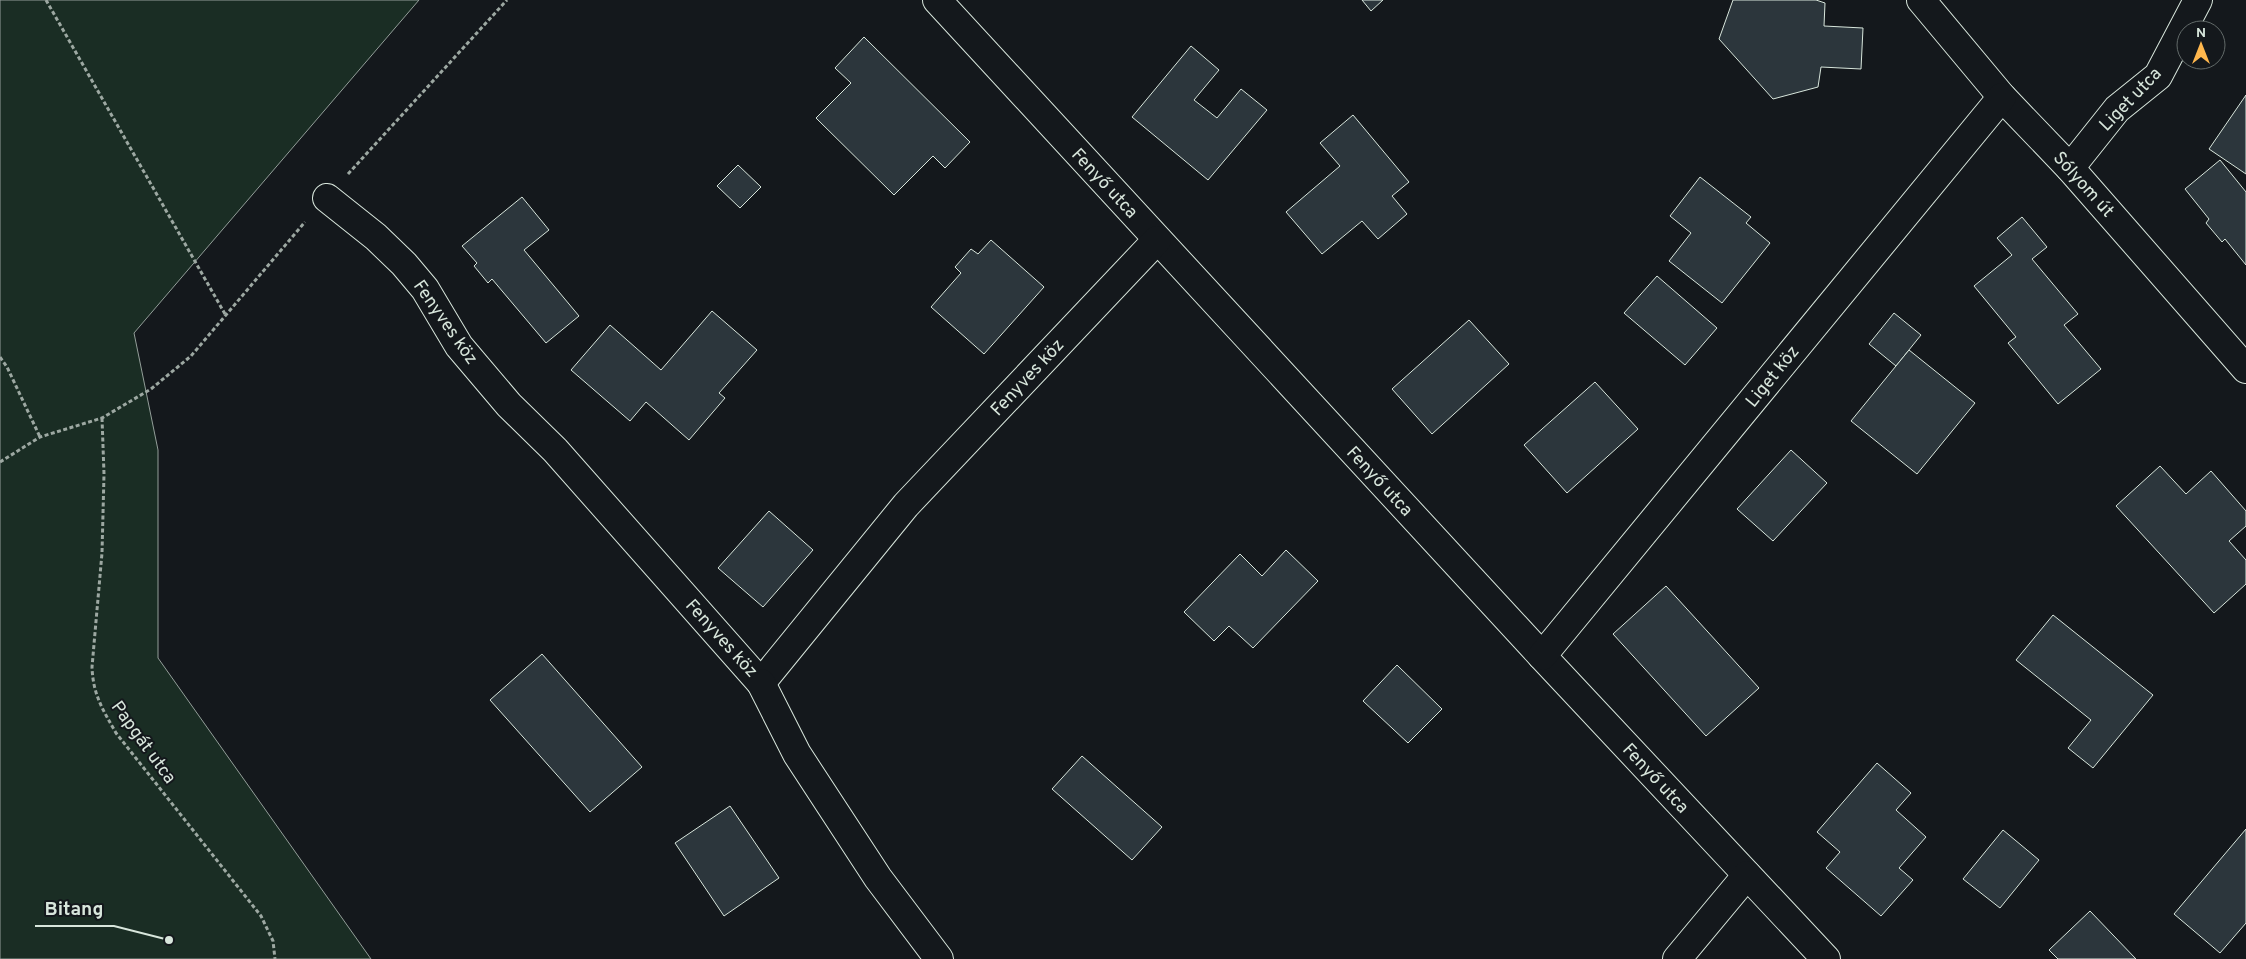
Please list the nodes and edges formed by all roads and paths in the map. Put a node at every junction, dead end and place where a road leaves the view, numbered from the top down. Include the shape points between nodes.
1 (46, 0) edge
2 (507, 0) edge
3 (937, 0) edge
4 (1921, 0) edge
5 (2198, 0) edge
6 (2002, 97) junction
7 (2070, 168) junction
8 (327, 198) junction
9 (1157, 240) junction
10 (225, 314) junction
11 (0, 357) edge
12 (2246, 369) edge
13 (102, 418) junction
14 (40, 437) junction
15 (0, 462) edge
16 (1542, 656) junction
17 (762, 683) junction
18 (1747, 875) junction
19 (276, 959) edge
20 (939, 959) edge
21 (1677, 959) edge
22 (1826, 959) edge

1 - 10 path
2 - 8 path
3 - 9 street, Fenyő utca
4 - 6 street, Sólyom út
5 - 7 street, Liget utca via 2158,76 2117,109
6 - 7 street, Sólyom út
6 - 16 street, Liget köz
7 - 12 street, Sólyom út
8 - 10 path
8 - 17 street, Fenyves köz via 404,264 425,289 459,346 509,405 555,450
9 - 16 street, Fenyő utca
9 - 17 street, Fenyves köz via 906,505
10 - 13 path via 191,356 151,389
11 - 14 path
13 - 14 path
13 - 19 path, Papgát utca via 102,553 92,667 98,702 116,734 261,916 273,941
14 - 15 path
16 - 18 street, Fenyő utca
17 - 20 street via 802,762 878,878
18 - 21 street
18 - 22 street, Fenyő utca

